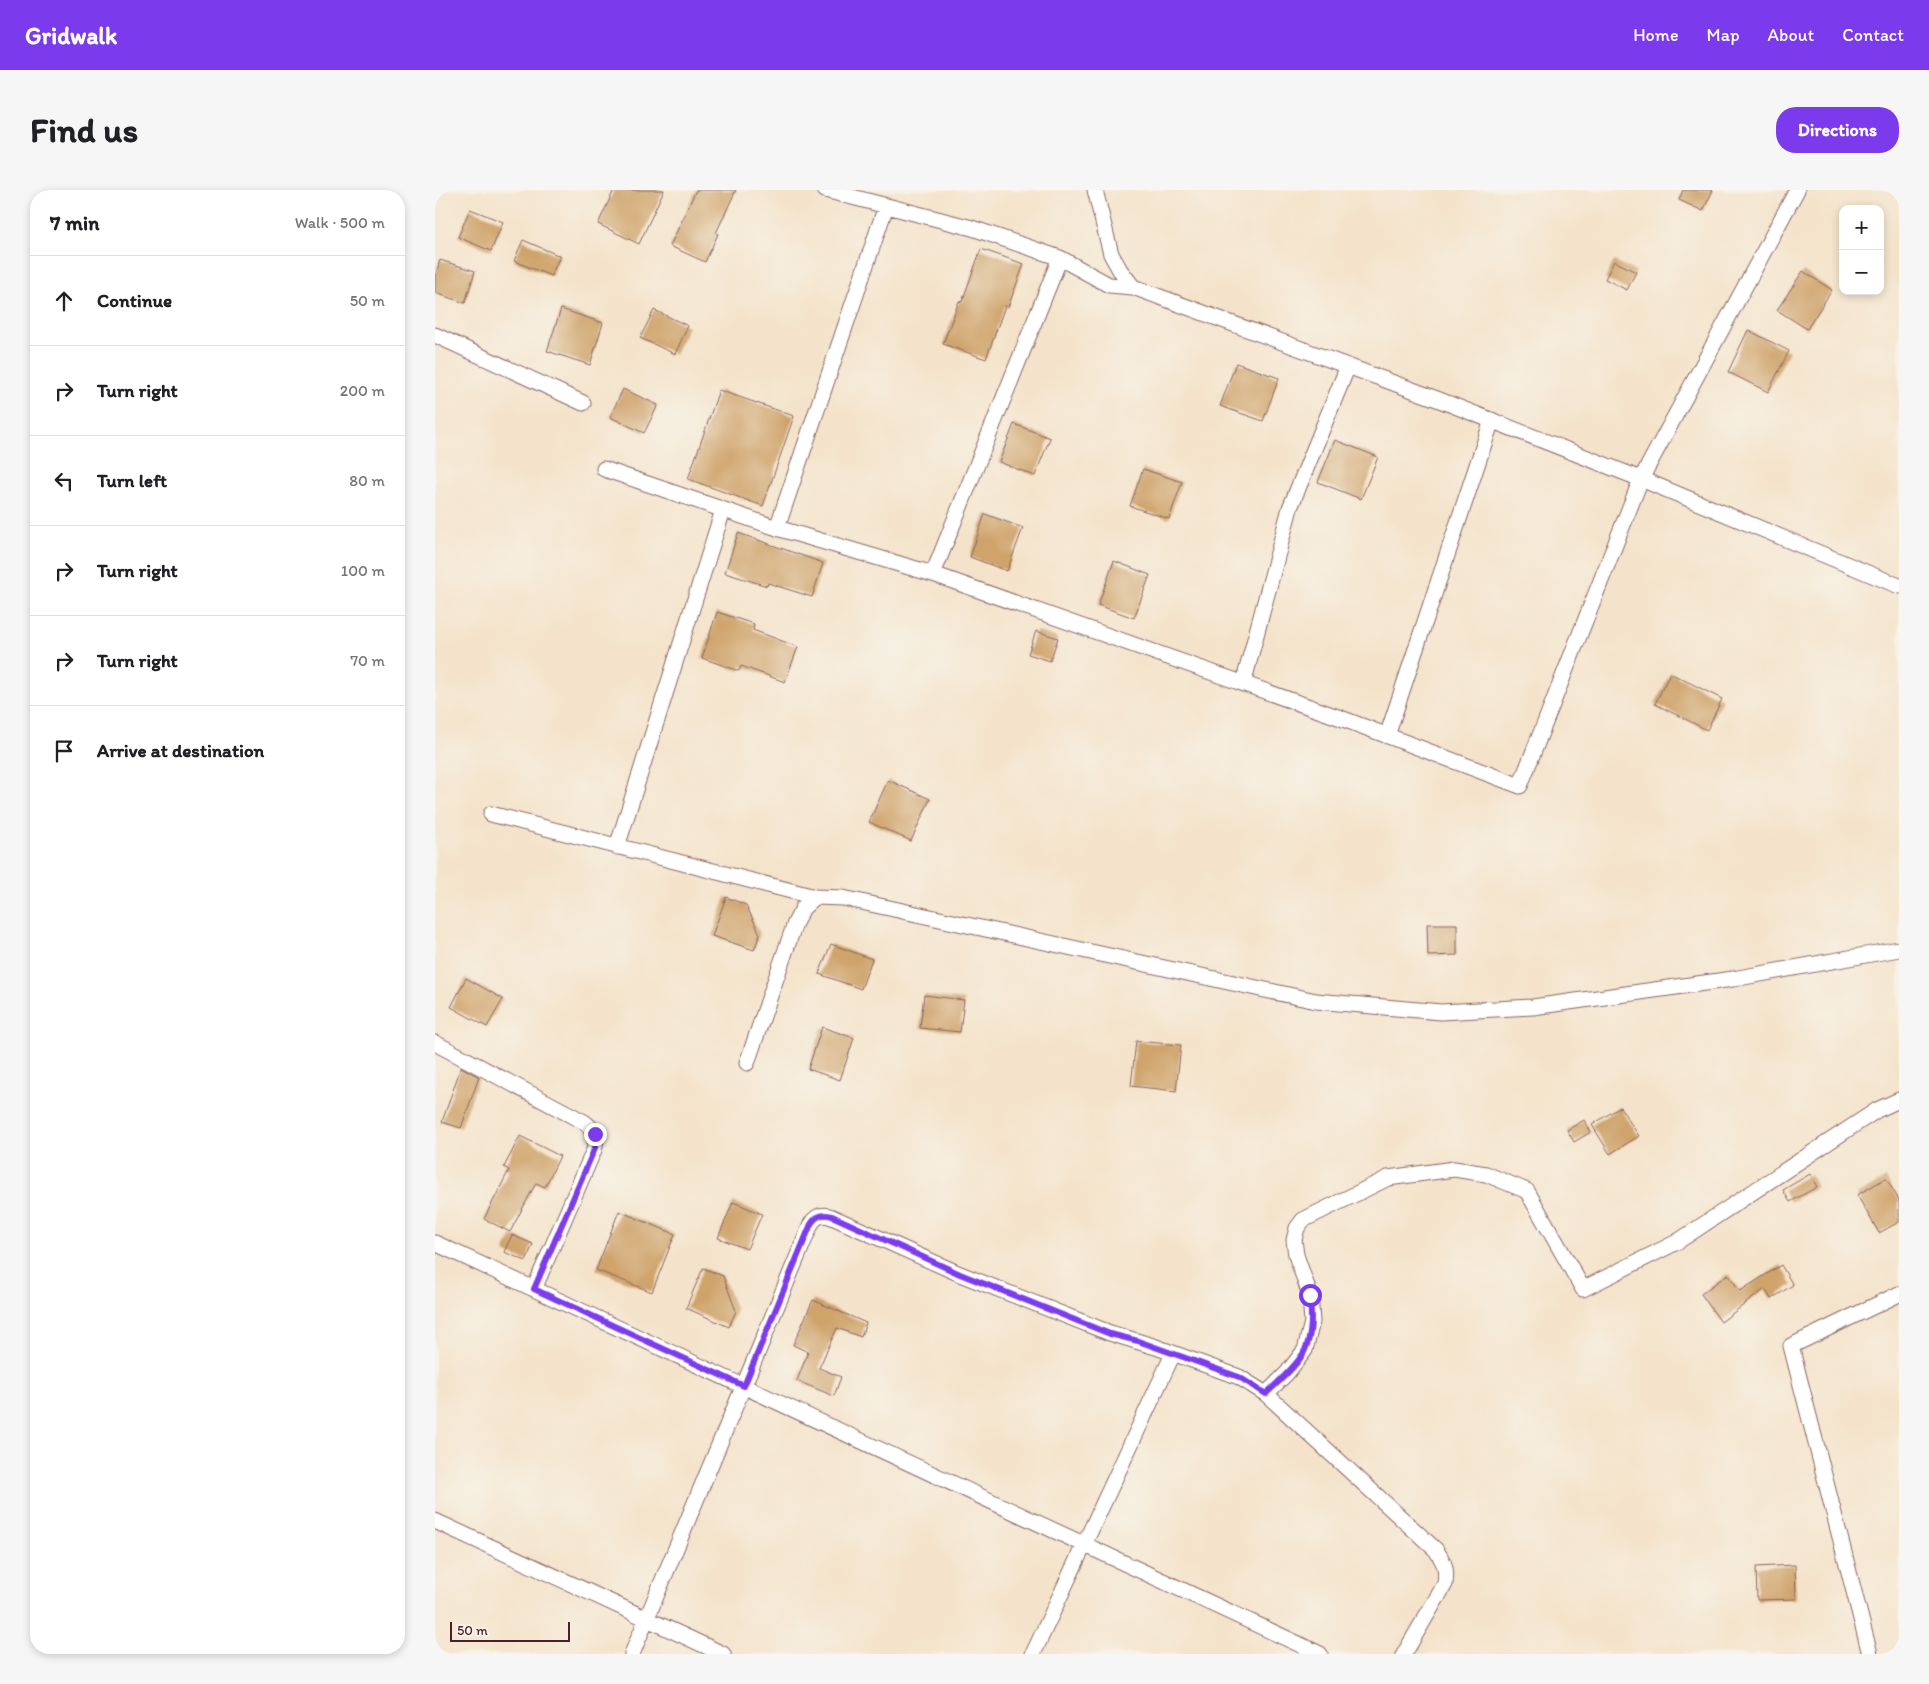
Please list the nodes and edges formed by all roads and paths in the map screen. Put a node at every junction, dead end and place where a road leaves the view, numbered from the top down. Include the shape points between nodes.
1 (825, 190) edge
2 (1095, 190) edge
3 (1797, 190) edge
4 (886, 206) junction
5 (1060, 258) junction
6 (1133, 287) junction
7 (435, 335) edge
8 (1348, 366) junction
9 (583, 403) dead end
10 (1492, 420) junction
11 (604, 469) dead end
12 (1641, 479) junction
13 (723, 510) junction
14 (777, 528) junction
15 (933, 574) junction
16 (1899, 586) edge
17 (1243, 684) junction
18 (1387, 736) junction
19 (491, 814) dead end
20 (617, 847) junction
21 (815, 898) junction
22 (1899, 949) edge
23 (435, 1043) edge
24 (747, 1063) dead end
25 (1899, 1100) edge
26 (435, 1243) edge
27 (534, 1289) junction
28 (1899, 1294) edge
29 (1173, 1354) junction
30 (744, 1386) junction
31 (1266, 1394) junction
32 (435, 1521) edge
33 (1084, 1545) junction
34 (647, 1619) junction
35 (632, 1654) edge
36 (723, 1654) edge
37 (1033, 1654) edge
38 (1321, 1654) edge
39 (1404, 1654) edge
40 (1870, 1654) edge

1 - 4 street
2 - 6 street via 1111,254
3 - 12 street
4 - 5 street via 972,228
4 - 14 street
5 - 6 street via 1109,285
5 - 15 street
6 - 8 street
7 - 9 street
8 - 10 street
8 - 17 street via 1290,508
10 - 12 street
10 - 18 street
11 - 13 street
12 - 16 street
12 - 18 street via 1520,786
13 - 14 street
13 - 20 street
14 - 15 street
15 - 17 street
17 - 18 street
19 - 20 street
20 - 21 street
21 - 22 street via 843,898 1317,1001 1441,1012 1543,1006 1733,979
21 - 24 street via 803,908 795,923
23 - 27 street via 584,1122 595,1134 596,1145
25 - 31 street via 1877,1110 1677,1242 1583,1289 1527,1191 1485,1174 1454,1169 1387,1178 1303,1220 1297,1228 1294,1240 1296,1255 1310,1295 1312,1322 1305,1350
26 - 27 street
27 - 30 street
28 - 40 street via 1791,1346
29 - 30 street via 1110,1334 969,1278 832,1216 823,1215 811,1224
29 - 31 street via 1239,1377
29 - 33 street
30 - 33 street
30 - 34 street
31 - 39 street via 1436,1550 1443,1561 1447,1571 1445,1584
32 - 34 street
33 - 37 street
33 - 38 street
34 - 35 street
34 - 36 street

